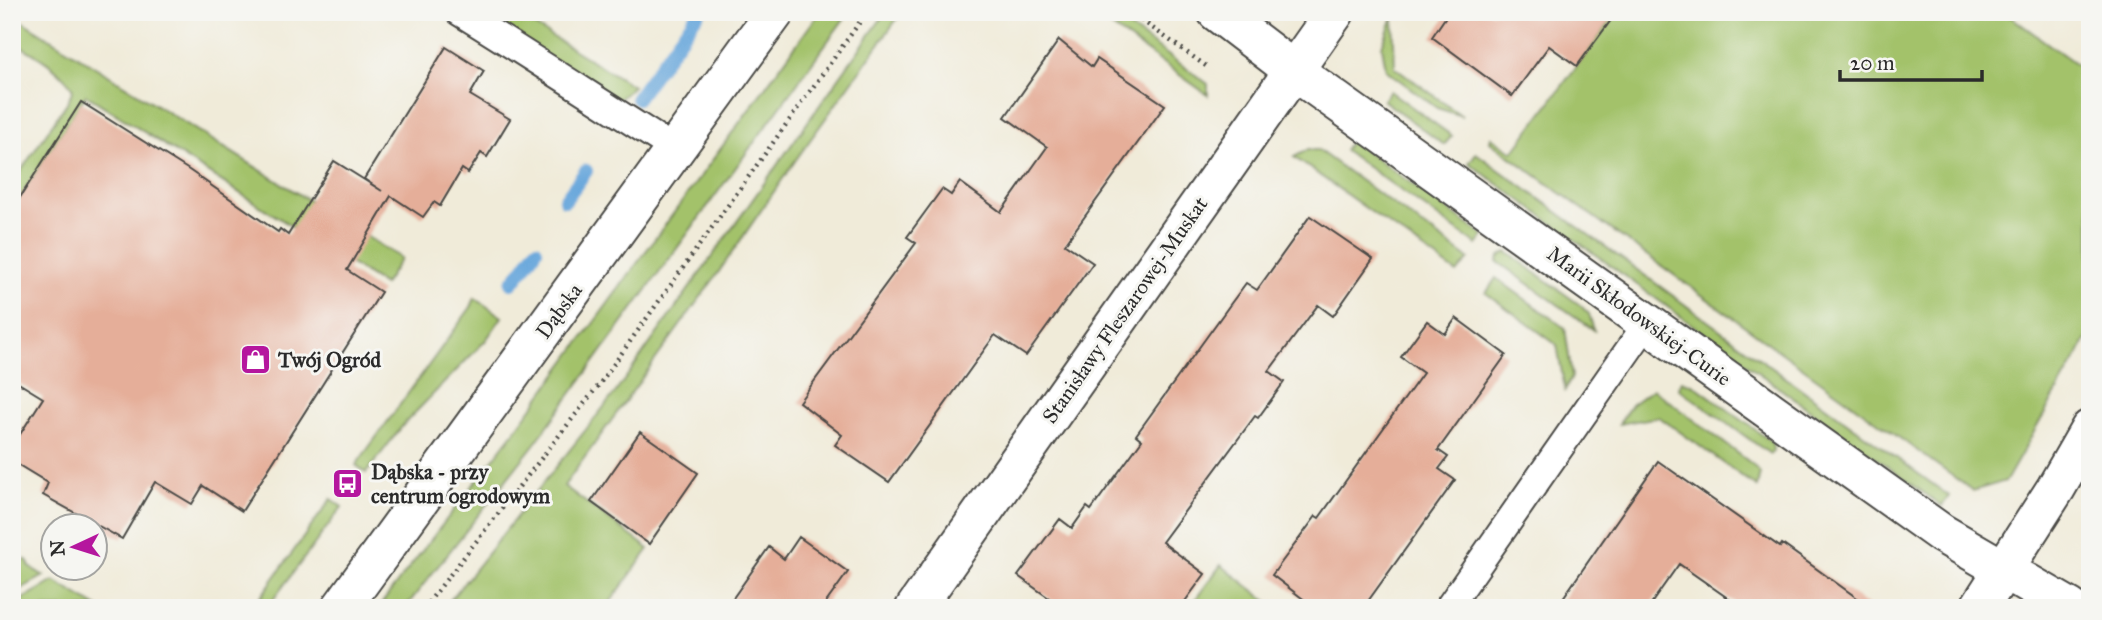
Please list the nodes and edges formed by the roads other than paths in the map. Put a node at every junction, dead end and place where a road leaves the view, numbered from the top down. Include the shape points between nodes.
1 (458, 12) edge
2 (775, 12) edge
3 (1217, 12) edge
4 (1335, 12) edge
5 (1293, 70) junction
6 (676, 150) junction
7 (1648, 322) junction
8 (2090, 429) edge
9 (2003, 570) junction
10 (341, 608) edge
11 (915, 608) edge
12 (1448, 608) edge
13 (1979, 608) edge
14 (2070, 608) edge

1 - 6 lane
2 - 6 street, Dąbska
3 - 5 street, Marii Skłodowskiej-Curie
4 - 5 street, Stanisławy Fleszarowej-Muskat
5 - 7 street, Marii Skłodowskiej-Curie
5 - 11 street, Stanisławy Fleszarowej-Muskat
6 - 10 street, Dąbska
7 - 9 street, Marii Skłodowskiej-Curie via 1941,533
7 - 12 lane
8 - 9 street
9 - 13 street
9 - 14 street, Marii Skłodowskiej-Curie

